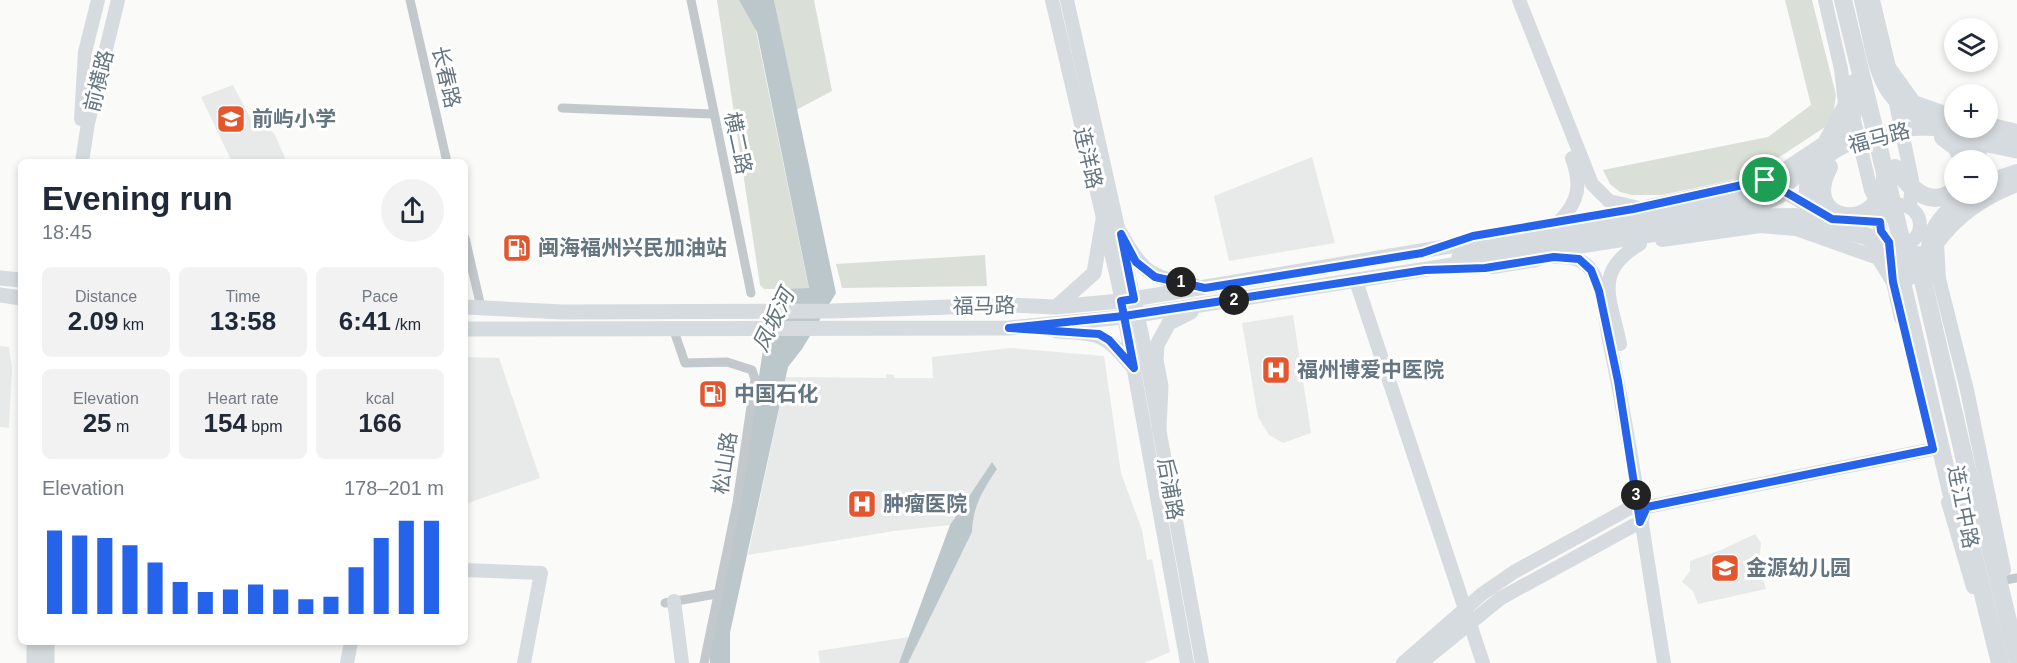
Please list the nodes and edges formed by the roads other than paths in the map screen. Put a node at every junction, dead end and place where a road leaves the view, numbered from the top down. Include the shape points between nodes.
1 (98, 0) edge
2 (118, 0) edge
3 (410, 0) edge
4 (691, 0) edge
5 (1052, 0) edge
6 (1067, 0) edge
7 (1510, 0) edge
8 (1519, 0) edge
9 (1825, 0) edge
10 (1833, 0) edge
11 (1843, 0) edge
12 (1854, 0) edge
13 (1863, 0) edge
14 (1873, 0) edge
15 (1889, 67) junction
16 (1841, 69) junction
17 (562, 108) dead end
18 (1944, 112) edge
19 (713, 114) junction
20 (1944, 124) edge
21 (1998, 130) edge
22 (2017, 131) edge
23 (1944, 132) edge
24 (1984, 138) edge
25 (1998, 138) edge
26 (2017, 142) edge
27 (1995, 150) edge
28 (2017, 151) edge
29 (75, 159) edge
30 (82, 159) edge
31 (446, 159) edge
32 (1823, 165) junction
33 (1890, 168) junction
34 (2017, 173) edge
35 (1765, 180) junction
36 (1790, 180) junction
37 (1998, 180) edge
38 (2017, 185) edge
39 (1944, 191) edge
40 (1944, 195) edge
41 (1957, 204) edge
42 (1639, 208) junction
43 (1912, 209) junction
44 (1882, 218) junction
45 (1959, 218) junction
46 (1103, 220) junction
47 (1559, 222) junction
48 (1820, 223) junction
49 (1919, 231) junction
50 (1121, 234) junction
51 (1886, 239) junction
52 (1835, 243) junction
53 (1640, 244) junction
54 (1422, 253) junction
55 (1554, 257) junction
56 (1471, 262) joint
57 (468, 264) edge
58 (1938, 266) junction
59 (1425, 270) junction
60 (0, 278) edge
61 (18, 280) edge
62 (1356, 281) junction
63 (1893, 282) junction
64 (1205, 288) junction
65 (751, 293) dead end
66 (0, 295) edge
67 (18, 298) edge
68 (1128, 300) junction
69 (1226, 301) junction
70 (473, 307) edge
71 (1055, 307) junction
72 (1130, 315) junction
73 (673, 328) junction
74 (1009, 328) junction
75 (468, 329) edge
76 (1134, 368) junction
77 (1159, 429) junction
78 (1933, 449) junction
79 (1966, 489) junction
80 (1642, 505) junction
81 (1640, 522) junction
82 (468, 570) edge
83 (2011, 579) edge
84 (716, 594) junction
85 (670, 602) junction
86 (1467, 616) junction
87 (34, 645) edge
88 (47, 645) edge
89 (350, 645) edge
90 (2017, 652) edge
91 (2017, 658) edge
92 (34, 663) edge
93 (47, 663) edge
94 (347, 663) edge
95 (524, 663) edge
96 (673, 663) edge
97 (682, 663) edge
98 (704, 663) edge
99 (1187, 663) edge
100 (1202, 663) edge
101 (1402, 663) edge
102 (1421, 663) edge
103 (1483, 663) edge
104 (1664, 663) edge
105 (1674, 663) edge
106 (2000, 663) edge

1 - 29 main road, 前横路 via 85,52
2 - 30 main road, 前横路
3 - 31 street, 长春路
4 - 19 street, 横二路
5 - 46 main road, 连洋路
6 - 50 main road, 连洋路
7 - 47 main road via 1579,180 1576,201
8 - 42 main road via 1592,184 1608,201
9 - 16 main road
10 - 36 highway via 1857,105 1850,125 1835,143
11 - 33 highway, 连江中路
12 - 33 highway, 连江中路
13 - 20 highway via 1882,79 1893,97 1909,112
14 - 15 main road
15 - 18 main road via 1914,102
15 - 43 main road via 1912,180
16 - 35 main road via 1845,104 1824,143
16 - 44 main road via 1871,190
17 - 19 street
19 - 65 street, 横二路
21 - 22 main road
23 - 32 main road, 福马路 via 1867,146
24 - 28 main road, 福马路
25 - 26 main road, 福马路
26 - 27 main road
32 - 33 highway via 1823,200 1834,214 1843,217 1866,212 1876,204
32 - 36 main road, 福马路
32 - 48 highway via 1809,177 1807,194 1812,214
32 - 59 main road, 福马路 via 1794,189 1767,202 1470,253
33 - 40 highway via 1923,196
33 - 79 highway, 连江中路
34 - 37 highway
35 - 42 main road
35 - 44 main road via 1832,219
36 - 54 main road, 福马路 via 1764,192 1732,199 1466,242
38 - 45 main road via 1989,196
39 - 43 main road
41 - 79 highway via 1939,220 1928,253
42 - 47 main road
43 - 44 main road via 1897,205
43 - 49 main road
44 - 51 main road
45 - 49 main road
45 - 58 main road via 1937,244
46 - 68 main road, 连洋路
46 - 71 main road via 1094,273
47 - 54 main road via 1473,236
48 - 56 highway via 1795,217 1748,218
48 - 79 highway via 1866,236 1884,247 1896,262
49 - 51 main road via 1909,244 1902,246
49 - 58 main road
50 - 64 main road via 1136,262 1155,277
50 - 68 main road, 连洋路
51 - 52 main road
51 - 63 main road
52 - 53 main road via 1796,229 1773,226
52 - 63 main road via 1878,258
53 - 55 main road
53 - 80 main road via 1615,262 1608,281
54 - 64 main road, 福马路
55 - 59 main road via 1485,268
55 - 80 main road via 1579,259 1596,281
56 - 59 main road, 福马路
57 - 70 street
58 - 83 main road
59 - 62 main road, 福马路
60 - 61 main road
62 - 69 main road, 福马路
62 - 86 main road
63 - 78 main road
64 - 68 main road, 福马路
66 - 67 main road
68 - 71 main road, 福马路
68 - 72 main road, 连洋路
69 - 72 main road, 福马路
69 - 77 main road via 1178,317 1159,338 1155,354 1161,386
70 - 71 main road, 福马路 via 562,312 776,312
72 - 74 main road, 福马路
72 - 76 main road, 后浦路
72 - 77 main road, 后浦路
73 - 74 main road, 福马路
73 - 75 main road, 福马路
73 - 84 street, 松山路 via 685,363 736,363 752,370 755,379 737,503
74 - 76 main road via 1099,334
76 - 99 main road, 后浦路
77 - 100 main road, 后浦路
78 - 80 main road
78 - 106 main road
79 - 91 highway, 连江中路 via 1983,518
79 - 106 highway, 连江中路 via 1964,523
80 - 81 main road
80 - 86 main road via 1530,563
80 - 105 main road
81 - 86 main road
81 - 104 main road
82 - 95 main road via 541,573
83 - 90 main road
84 - 85 street
84 - 98 street, 松山路
85 - 96 main road
85 - 97 main road
86 - 101 main road
86 - 102 main road
86 - 103 main road
87 - 92 main road
88 - 93 main road
89 - 94 main road

